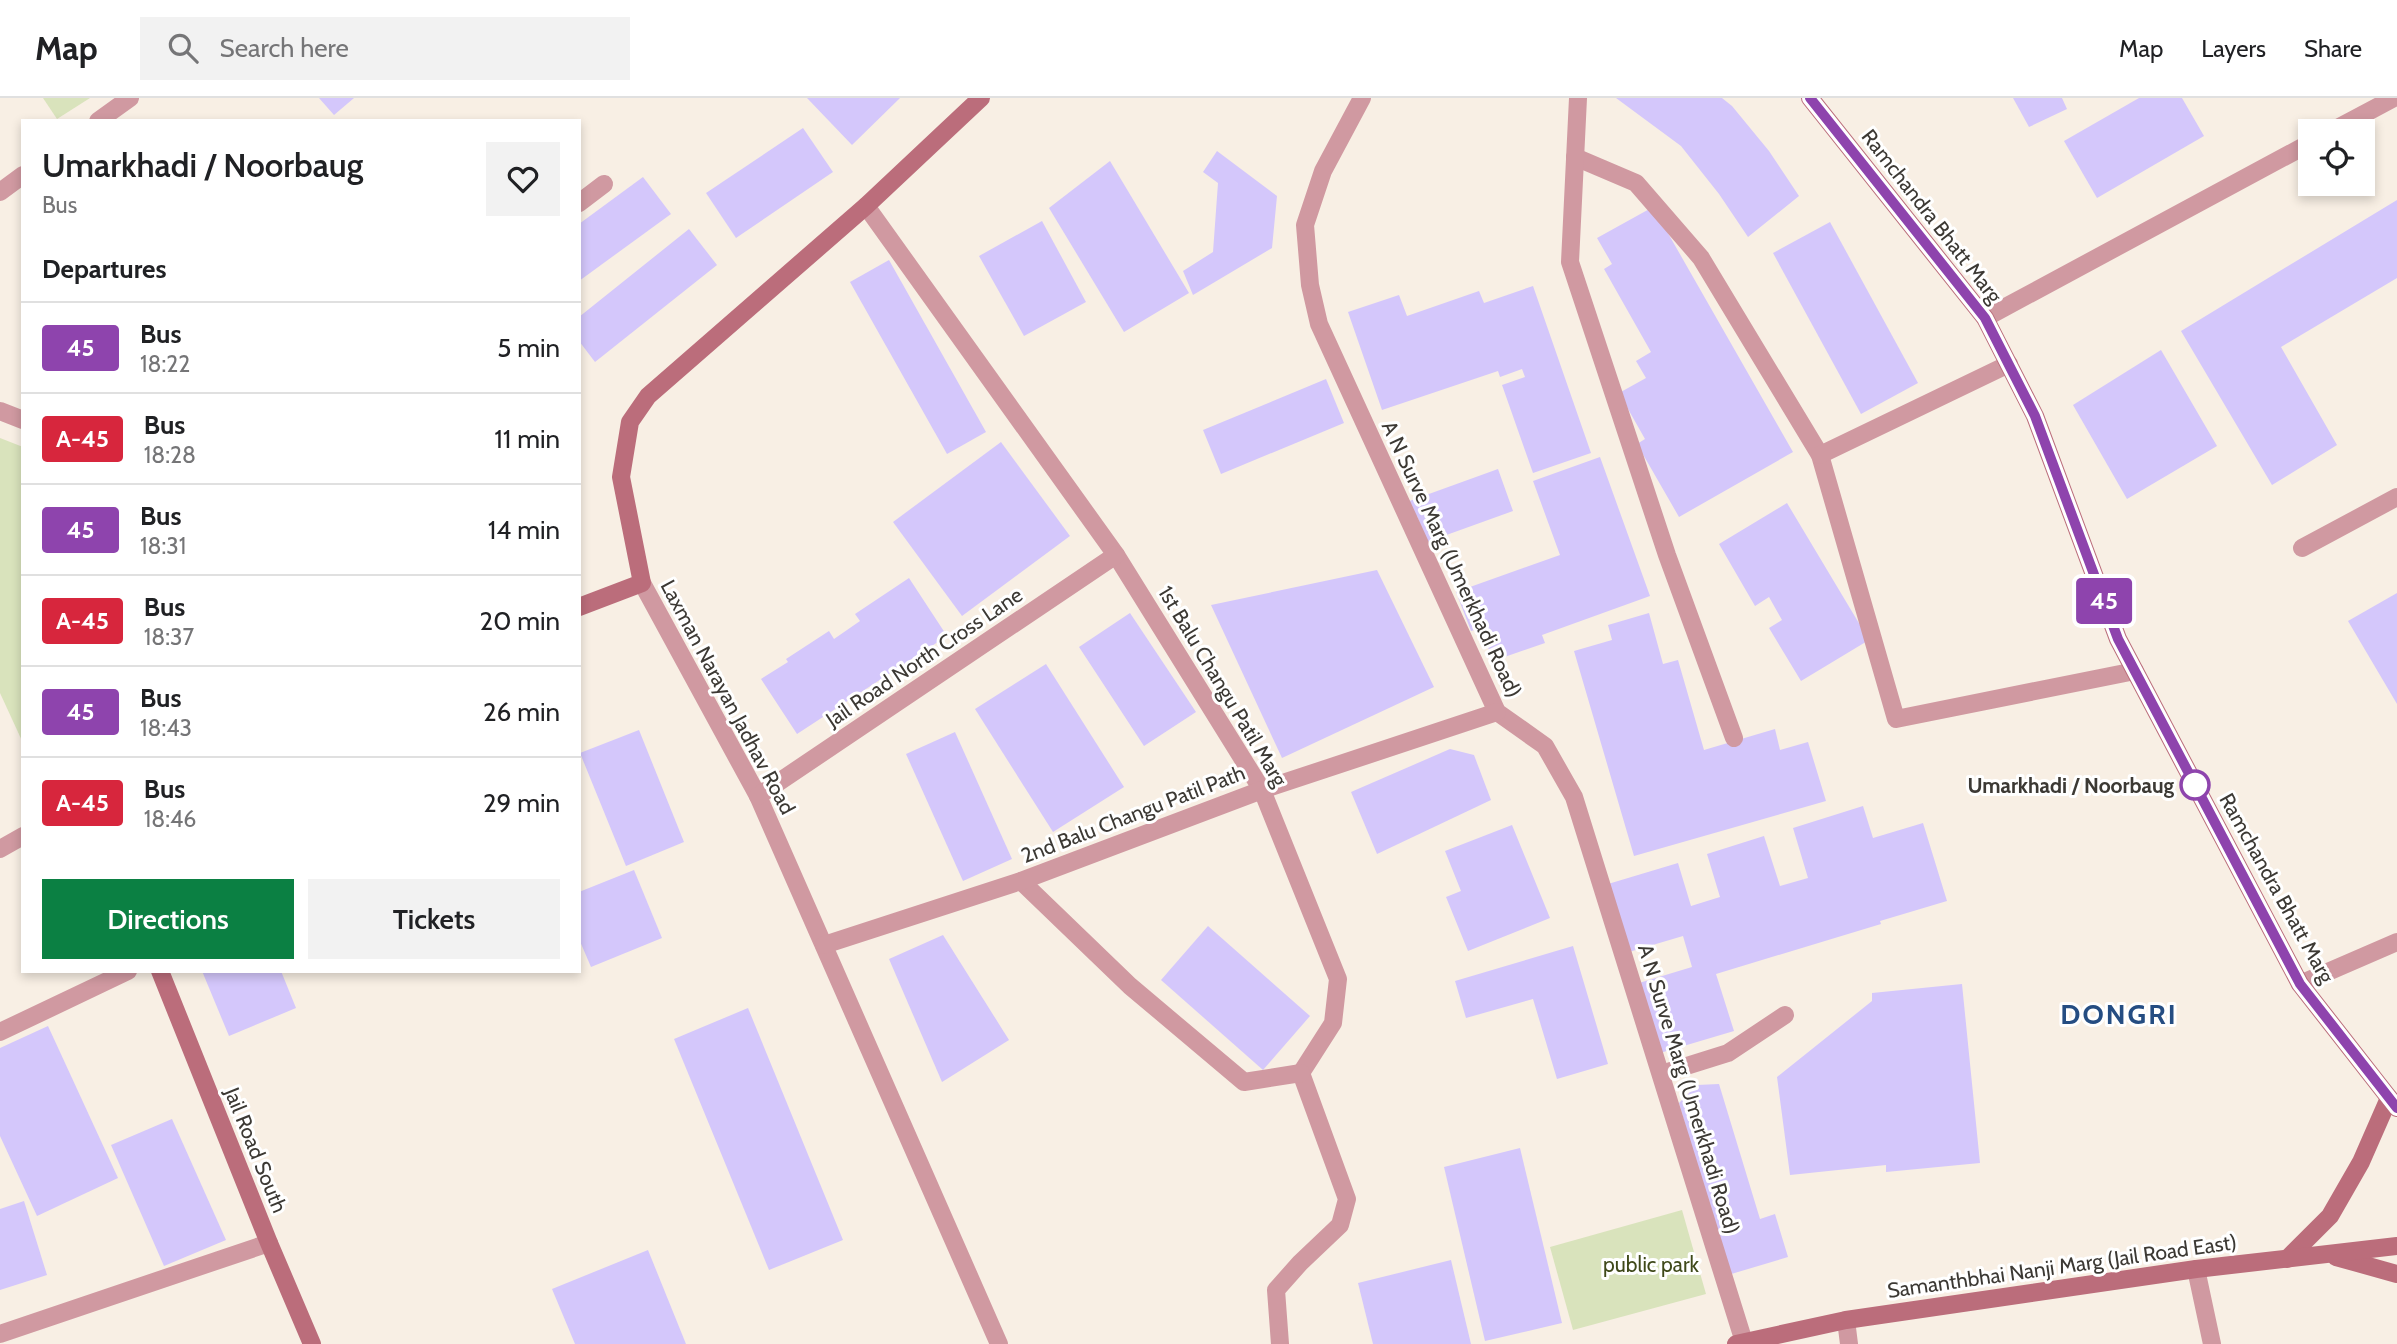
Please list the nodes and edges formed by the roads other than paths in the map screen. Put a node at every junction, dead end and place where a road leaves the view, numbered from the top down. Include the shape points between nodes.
1 (130, 98) edge
2 (981, 98) edge
3 (1362, 98) edge
4 (1577, 98) edge
5 (1810, 98) edge
6 (2394, 98) edge
7 (101, 119) edge
8 (2355, 119) edge
9 (2298, 149) edge
10 (1575, 157) junction
11 (21, 176) edge
12 (604, 184) dead end
13 (0, 192) edge
14 (581, 201) edge
15 (866, 205) junction
16 (1985, 318) junction
17 (2009, 364) junction
18 (0, 411) edge
19 (21, 419) edge
20 (1820, 455) junction
21 (2397, 497) edge
22 (2302, 548) dead end
23 (1116, 555) junction
24 (642, 583) junction
25 (581, 606) edge
26 (2135, 671) junction
27 (1497, 712) junction
28 (1734, 738) dead end
29 (1262, 790) junction
30 (758, 796) junction
31 (21, 837) edge
32 (0, 849) edge
33 (1021, 881) junction
34 (2397, 942) edge
35 (824, 946) junction
36 (124, 973) edge
37 (161, 973) edge
38 (2300, 984) junction
39 (1785, 1015) dead end
40 (0, 1032) edge
41 (1301, 1073) junction
42 (1661, 1074) junction
43 (2393, 1103) edge
44 (269, 1243) junction
45 (2397, 1247) edge
46 (2326, 1254) junction
47 (2287, 1259) junction
48 (2196, 1269) junction
49 (2397, 1274) edge
50 (1846, 1320) junction
51 (0, 1334) edge
52 (1740, 1343) edge
53 (312, 1344) edge
54 (999, 1344) edge
55 (1280, 1344) edge
56 (1849, 1344) edge
57 (2212, 1344) edge

1 - 7 street
2 - 15 street, Laxman Narayan Jadhav Road
3 - 27 street, A N Surve Marg (Umerkhadi Road) via 1323,171 1305,225 1310,285 1319,324
4 - 10 street
5 - 16 street, Ramchandra Bhatt Marg
6 - 8 street
9 - 16 street
10 - 20 street via 1636,183 1701,258
10 - 28 street via 1570,262 1667,555
11 - 13 street
12 - 14 street
15 - 23 street, 1st Balu Changu Patil Marg
15 - 24 street, Laxman Narayan Jadhav Road via 648,396 630,422 621,477
16 - 17 street, Ramchandra Bhatt Marg
17 - 20 street
17 - 26 street, Ramchandra Bhatt Marg via 2035,416 2118,639
18 - 19 street
20 - 26 street via 1896,719
21 - 22 street
23 - 29 street, 1st Balu Changu Patil Marg
23 - 30 street, Jail Road North Cross Lane
24 - 25 street
24 - 30 street, Laxman Narayan Jadhav Road
26 - 38 street, Ramchandra Bhatt Marg
27 - 29 street, 2nd Balu Changu Patil Path
27 - 42 street, A N Surve Marg (Umerkhadi Road) via 1545,746 1574,797
29 - 33 street, 2nd Balu Changu Patil Path
29 - 41 street, 1st Balu Changu Patil Marg via 1338,979 1333,1023
30 - 35 street, Laxman Narayan Jadhav Road
31 - 32 street
33 - 35 street, 2nd Balu Changu Patil Path
33 - 41 street via 1130,986 1244,1082
34 - 38 street
35 - 54 street, Laxman Narayan Jadhav Road
36 - 40 street
37 - 44 street, Jail Road South
38 - 43 street, Ramchandra Bhatt Marg
39 - 42 street via 1728,1054
41 - 55 street via 1347,1199 1340,1225 1276,1290
42 - 52 street, A N Surve Marg (Umerkhadi Road)
43 - 47 street via 2330,1216
44 - 51 street
44 - 53 street, Jail Road South
45 - 46 street, Samanthbhai Nanji Marg (Jail Road East)
46 - 47 street, Samanthbhai Nanji Marg (Jail Road East)
46 - 49 street
47 - 48 street, Samanthbhai Nanji Marg (Jail Road East)
48 - 50 street, Samanthbhai Nanji Marg (Jail Road East)
48 - 57 street
50 - 52 street, Samanthbhai Nanji Marg (Jail Road East)
50 - 56 street

